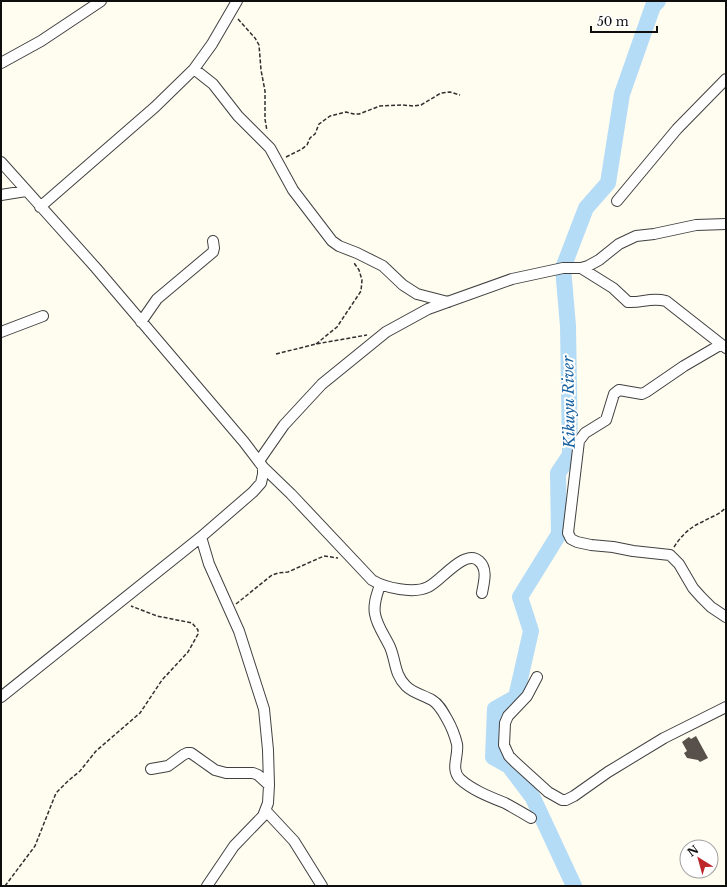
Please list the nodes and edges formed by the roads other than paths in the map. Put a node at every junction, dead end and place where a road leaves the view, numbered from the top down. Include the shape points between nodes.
1 (101, 1) edge
2 (237, 1) edge
3 (1, 63) edge
4 (194, 68) junction
5 (726, 79) edge
6 (1, 162) edge
7 (26, 191) junction
8 (1, 194) edge
9 (617, 201) dead end
10 (40, 207) junction
11 (726, 224) edge
12 (213, 241) dead end
13 (582, 268) junction
14 (448, 302) junction
15 (43, 316) dead end
16 (141, 322) junction
17 (1, 332) edge
18 (723, 346) edge
19 (261, 464) junction
20 (201, 538) junction
21 (380, 585) junction
22 (482, 592) dead end
23 (726, 617) edge
24 (537, 677) dead end
25 (1, 697) edge
26 (726, 707) edge
27 (151, 769) dead end
28 (269, 785) junction
29 (266, 812) junction
30 (532, 818) dead end
31 (207, 886) edge
32 (322, 886) edge

1 - 3 street via 41,41
2 - 4 street via 212,44
4 - 10 street via 155,107
4 - 14 street via 213,84 238,116 270,148 293,190 335,244 383,266 417,294
5 - 9 street via 677,129
6 - 7 street
7 - 8 street
7 - 10 street
10 - 16 street
11 - 13 street via 696,225 636,236 620,244 593,265
12 - 16 street via 213,252 158,299
13 - 14 street via 563,268 512,280
13 - 18 street via 613,288 628,302 651,299 666,301
14 - 19 street via 428,309 386,332 341,368 314,392 284,425
15 - 17 street
16 - 19 street
18 - 23 street via 684,366 642,394 625,390 616,392 606,420 585,433 579,440 568,533 569,537 577,542 672,556 693,588 711,607
19 - 20 street via 261,483
19 - 21 street via 349,557
20 - 25 street
20 - 28 street via 239,630 264,709
21 - 22 street via 416,590 427,588 469,558 477,559 483,564 485,570
21 - 30 street via 374,614 391,649 396,670 405,686 433,701 442,709 457,744 455,769 458,776 472,787
24 - 26 street via 527,696 508,716 505,723 504,745 515,762 548,792 562,800 574,796 664,738
27 - 28 street via 168,766 183,755 191,753 215,770 226,773 253,773
28 - 29 street
29 - 31 street via 234,846
29 - 32 street via 294,841

